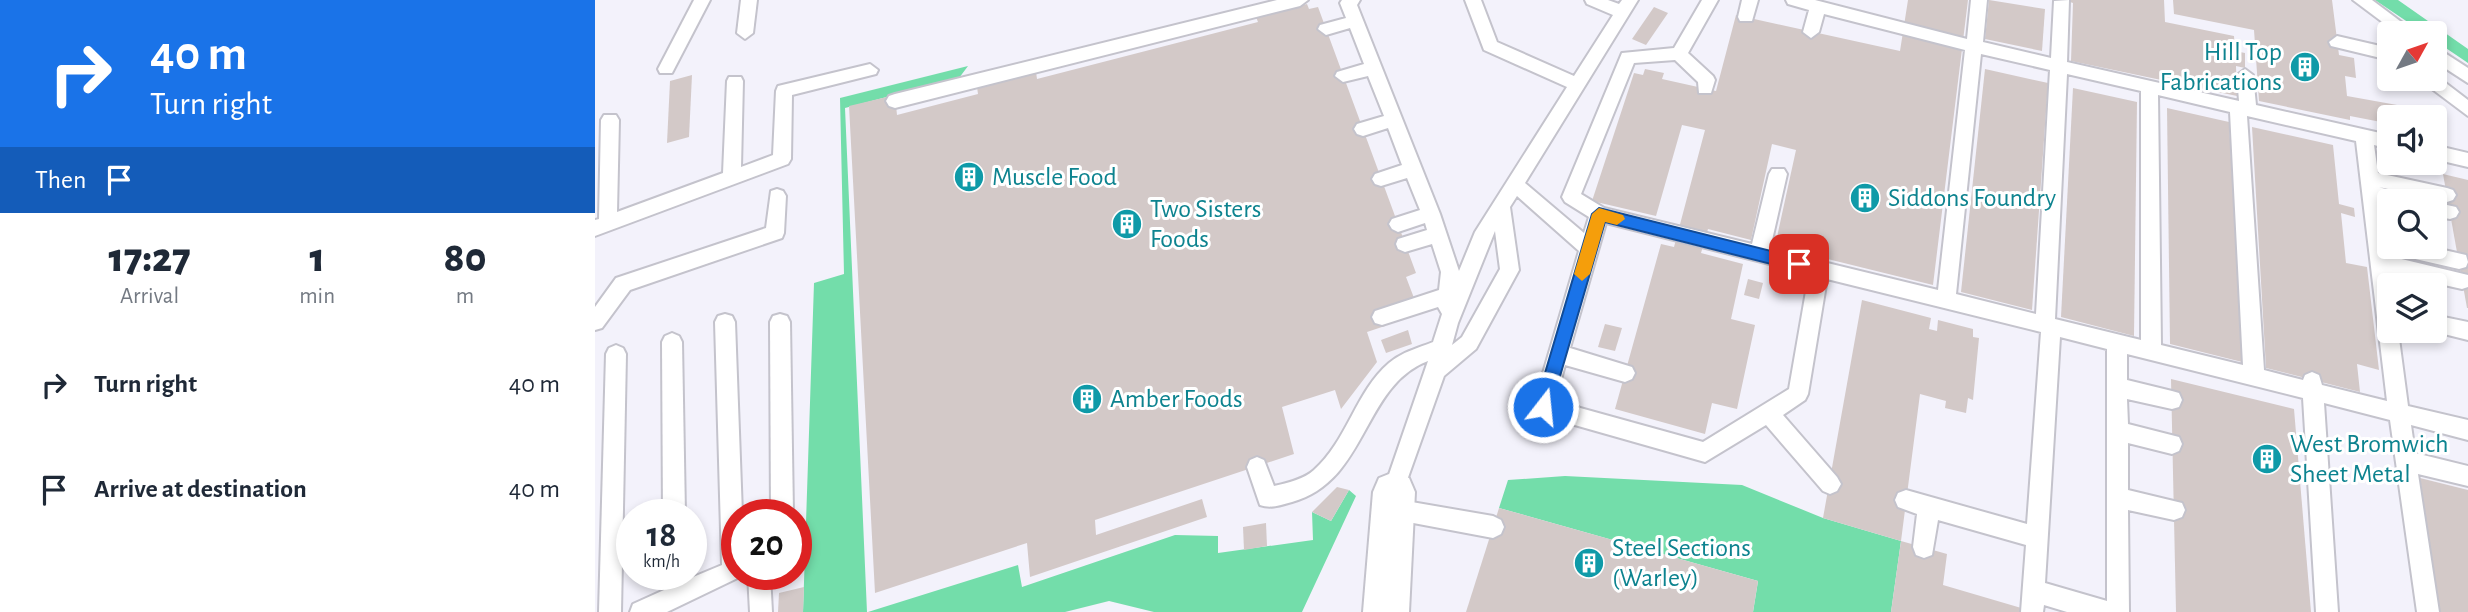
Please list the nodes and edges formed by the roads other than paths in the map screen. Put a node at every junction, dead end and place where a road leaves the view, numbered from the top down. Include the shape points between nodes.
1 (702, 0) edge
2 (748, 0) edge
3 (1300, 0) edge
4 (1473, 0) edge
5 (1593, 0) edge
6 (1710, 0) edge
7 (1750, 0) edge
8 (1794, 0) edge
9 (1979, 0) edge
10 (2361, 0) edge
11 (1344, 1) edge
12 (2061, 1) edge
13 (1626, 6) edge
14 (1818, 7) junction
15 (1746, 17) dead end
16 (2391, 21) edge
17 (1355, 22) junction
18 (1326, 29) dead end
19 (1811, 32) dead end
20 (745, 33) dead end
21 (2337, 42) dead end
22 (1974, 47) junction
23 (2377, 51) edge
24 (1679, 54) junction
25 (2017, 57) junction
26 (2447, 62) edge
27 (2058, 66) junction
28 (1373, 68) junction
29 (2081, 68) junction
30 (666, 69) dead end
31 (870, 70) dead end
32 (2015, 75) dead end
33 (2245, 75) dead end
34 (1343, 76) dead end
35 (2468, 77) edge
36 (735, 81) dead end
37 (1577, 84) junction
38 (2149, 87) junction
39 (1705, 88) dead end
40 (2082, 90) dead end
41 (2445, 91) edge
42 (895, 101) dead end
43 (2243, 108) junction
44 (2468, 109) edge
45 (610, 120) dead end
46 (1394, 120) junction
47 (1363, 129) dead end
48 (2364, 136) junction
49 (2377, 139) edge
50 (2447, 155) edge
51 (2468, 160) edge
52 (1413, 169) junction
53 (1778, 174) dead end
54 (732, 178) junction
55 (1381, 179) dead end
56 (1514, 186) junction
57 (2370, 186) junction
58 (2377, 189) edge
59 (2381, 189) edge
60 (777, 196) dead end
61 (1501, 206) junction
62 (1431, 214) junction
63 (1599, 214) junction
64 (2377, 223) edge
65 (1398, 224) dead end
66 (602, 225) edge
67 (1439, 234) junction
68 (1405, 244) dead end
69 (1589, 249) junction
70 (1759, 254) junction
71 (2447, 258) edge
72 (2407, 259) edge
73 (2459, 261) dead end
74 (1819, 269) junction
75 (2462, 281) dead end
76 (1911, 292) junction
77 (1449, 295) junction
78 (1946, 301) junction
79 (1908, 312) dead end
80 (1382, 317) dead end
81 (595, 322) edge
82 (725, 322) dead end
83 (780, 322) dead end
84 (1448, 323) junction
85 (2048, 326) junction
86 (2447, 326) edge
87 (2468, 331) edge
88 (672, 342) dead end
89 (2117, 343) junction
90 (2391, 343) edge
91 (1441, 348) junction
92 (2151, 352) junction
93 (616, 354) dead end
94 (1559, 354) junction
95 (1436, 370) junction
96 (1625, 373) dead end
97 (2254, 377) junction
98 (2312, 386) junction
99 (2117, 387) junction
100 (2172, 401) dead end
101 (1768, 413) junction
102 (2399, 413) junction
103 (2468, 430) edge
104 (2118, 431) junction
105 (2172, 444) dead end
106 (2406, 461) junction
107 (1257, 467) dead end
108 (2468, 477) edge
109 (1830, 484) dead end
110 (2118, 498) junction
111 (674, 499) edge
112 (732, 499) edge
113 (782, 499) edge
114 (1393, 500) junction
115 (1906, 500) dead end
116 (1929, 507) junction
117 (2174, 510) dead end
118 (1493, 527) dead end
119 (2037, 538) junction
120 (1924, 547) dead end
121 (669, 590) edge
122 (760, 590) edge
123 (2033, 601) edge
124 (610, 612) edge
125 (641, 612) edge
126 (761, 612) edge
127 (1386, 612) edge
128 (2106, 612) edge
129 (2118, 612) edge
130 (2327, 612) edge
131 (2428, 612) edge

1 - 30 lane
2 - 20 lane
3 - 42 lane via 1175,37
4 - 37 lane via 1490,46
5 - 13 lane
6 - 24 lane
7 - 15 lane
8 - 14 lane
9 - 22 lane
10 - 16 lane
11 - 17 lane
12 - 27 lane
13 - 37 lane
14 - 19 lane
14 - 22 lane
17 - 18 lane
17 - 28 lane
21 - 23 lane
22 - 25 lane
22 - 78 lane
24 - 39 lane via 1707,80
24 - 63 lane via 1657,63 1628,57 1571,197
25 - 27 lane
25 - 32 lane
26 - 35 lane
27 - 29 lane
27 - 85 lane via 2059,193
28 - 34 lane
28 - 46 lane
29 - 38 lane
29 - 40 lane
31 - 54 lane via 784,91 782,159
33 - 43 lane
36 - 54 lane
37 - 56 lane
38 - 43 lane via 2180,89 2198,106
38 - 92 lane
41 - 44 lane
43 - 48 lane via 2289,127 2307,117
43 - 97 lane
45 - 66 lane
46 - 47 lane
46 - 52 lane
48 - 49 lane
48 - 57 lane
50 - 51 lane
52 - 55 lane
52 - 62 lane
53 - 70 lane
54 - 66 lane
56 - 61 lane
56 - 69 lane
57 - 58 lane
57 - 59 lane
57 - 64 lane
60 - 81 lane via 775,233 623,284
61 - 84 lane via 1482,237
61 - 95 lane via 1510,270 1469,343
62 - 65 lane
62 - 67 lane
63 - 69 lane
63 - 70 lane
67 - 68 lane
67 - 77 lane via 1450,272
69 - 94 lane
70 - 74 lane
71 - 73 lane
72 - 75 lane
74 - 76 lane
74 - 101 lane via 1798,394
76 - 78 lane
76 - 79 lane
77 - 80 lane
77 - 84 lane
78 - 85 lane via 2001,308
82 - 112 lane
83 - 113 lane
84 - 91 lane
85 - 89 lane via 2075,327
85 - 119 lane
86 - 87 lane
88 - 111 lane
89 - 92 lane
89 - 99 lane
90 - 102 lane
91 - 95 lane
91 - 107 lane via 1395,370 1321,478 1268,498
92 - 97 lane via 2206,359
93 - 124 lane
94 - 96 lane
94 - 101 lane via 1543,407 1705,452
95 - 114 lane
97 - 98 lane
98 - 102 lane
98 - 130 lane via 2313,528
99 - 100 lane
99 - 104 lane
101 - 109 lane
102 - 103 lane
102 - 106 lane
104 - 105 lane
104 - 110 lane
106 - 108 lane
106 - 131 lane via 2416,493
110 - 117 lane
110 - 129 lane
114 - 118 lane
114 - 127 street
115 - 116 lane
116 - 119 lane
116 - 120 lane
119 - 123 lane
121 - 125 lane
122 - 126 lane
123 - 128 lane

